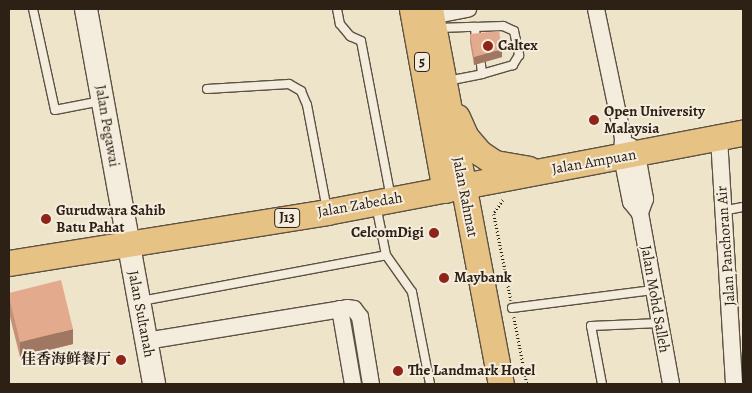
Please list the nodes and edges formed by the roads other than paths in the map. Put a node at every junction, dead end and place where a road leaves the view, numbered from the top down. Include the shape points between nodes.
1 (33, 9) edge
2 (86, 9) edge
3 (337, 9) edge
4 (596, 9) edge
5 (441, 16) edge
6 (475, 27) junction
7 (476, 41) edge
8 (481, 64) dead end
9 (482, 74) junction
10 (444, 82) junction
11 (207, 89) dead end
12 (103, 100) junction
13 (743, 133) edge
14 (719, 138) junction
15 (628, 150) junction
16 (542, 170) junction
17 (454, 188) junction
18 (384, 201) junction
19 (743, 207) edge
20 (327, 212) junction
21 (722, 212) junction
22 (128, 244) junction
23 (386, 255) junction
24 (9, 263) edge
25 (653, 290) junction
26 (139, 301) junction
27 (512, 308) road end
28 (340, 309) junction
29 (660, 323) junction
30 (146, 341) junction
31 (154, 384) edge
32 (353, 384) edge
33 (372, 384) edge
34 (430, 384) edge
35 (501, 384) edge
36 (602, 384) edge
37 (671, 384) edge
38 (734, 384) edge

1 - 12 lane via 55,110
2 - 12 street, Jalan Pegawai
3 - 18 lane via 340,24 350,36 361,41
4 - 15 street, Jalan Mohd Salleh
5 - 6 lane
5 - 10 main road, Jalan Rahmat / 5
5 - 17 main road, Jalan Rahmat / 5
6 - 7 lane
6 - 9 lane via 503,26 514,31 519,55 513,65
8 - 9 lane
9 - 10 lane
10 - 16 main road via 466,137 480,153 496,163
10 - 17 main road, Jalan Rahmat / 5
11 - 20 lane via 289,84 301,91 307,105
12 - 22 street, Jalan Pegawai
13 - 14 main road, Jalan Ampuan
14 - 15 main road, Jalan Ampuan
14 - 21 street, Jalan Panchoran Air
15 - 16 main road, Jalan Ampuan
15 - 25 street, Jalan Mohd Salleh via 645,199 640,213
16 - 17 main road, Jalan Ampuan
17 - 18 main road, Jalan Zabedah / J13
17 - 35 main road, Jalan Rahmat
18 - 20 main road, Jalan Zabedah / J13
18 - 23 lane
19 - 21 lane
20 - 22 main road, Jalan Zabedah / J13
21 - 38 street, Jalan Panchoran Air
22 - 24 main road, Jalan Zabedah / J13
22 - 26 street, Jalan Sultanah
23 - 26 lane
23 - 34 lane via 412,292
25 - 27 lane
25 - 29 street, Jalan Mohd Salleh
26 - 30 street, Jalan Sultanah
28 - 30 street
28 - 32 street
28 - 33 street via 354,309 360,317
29 - 36 lane via 591,326
29 - 37 street, Jalan Mohd Salleh
30 - 31 street, Jalan Sultanah

